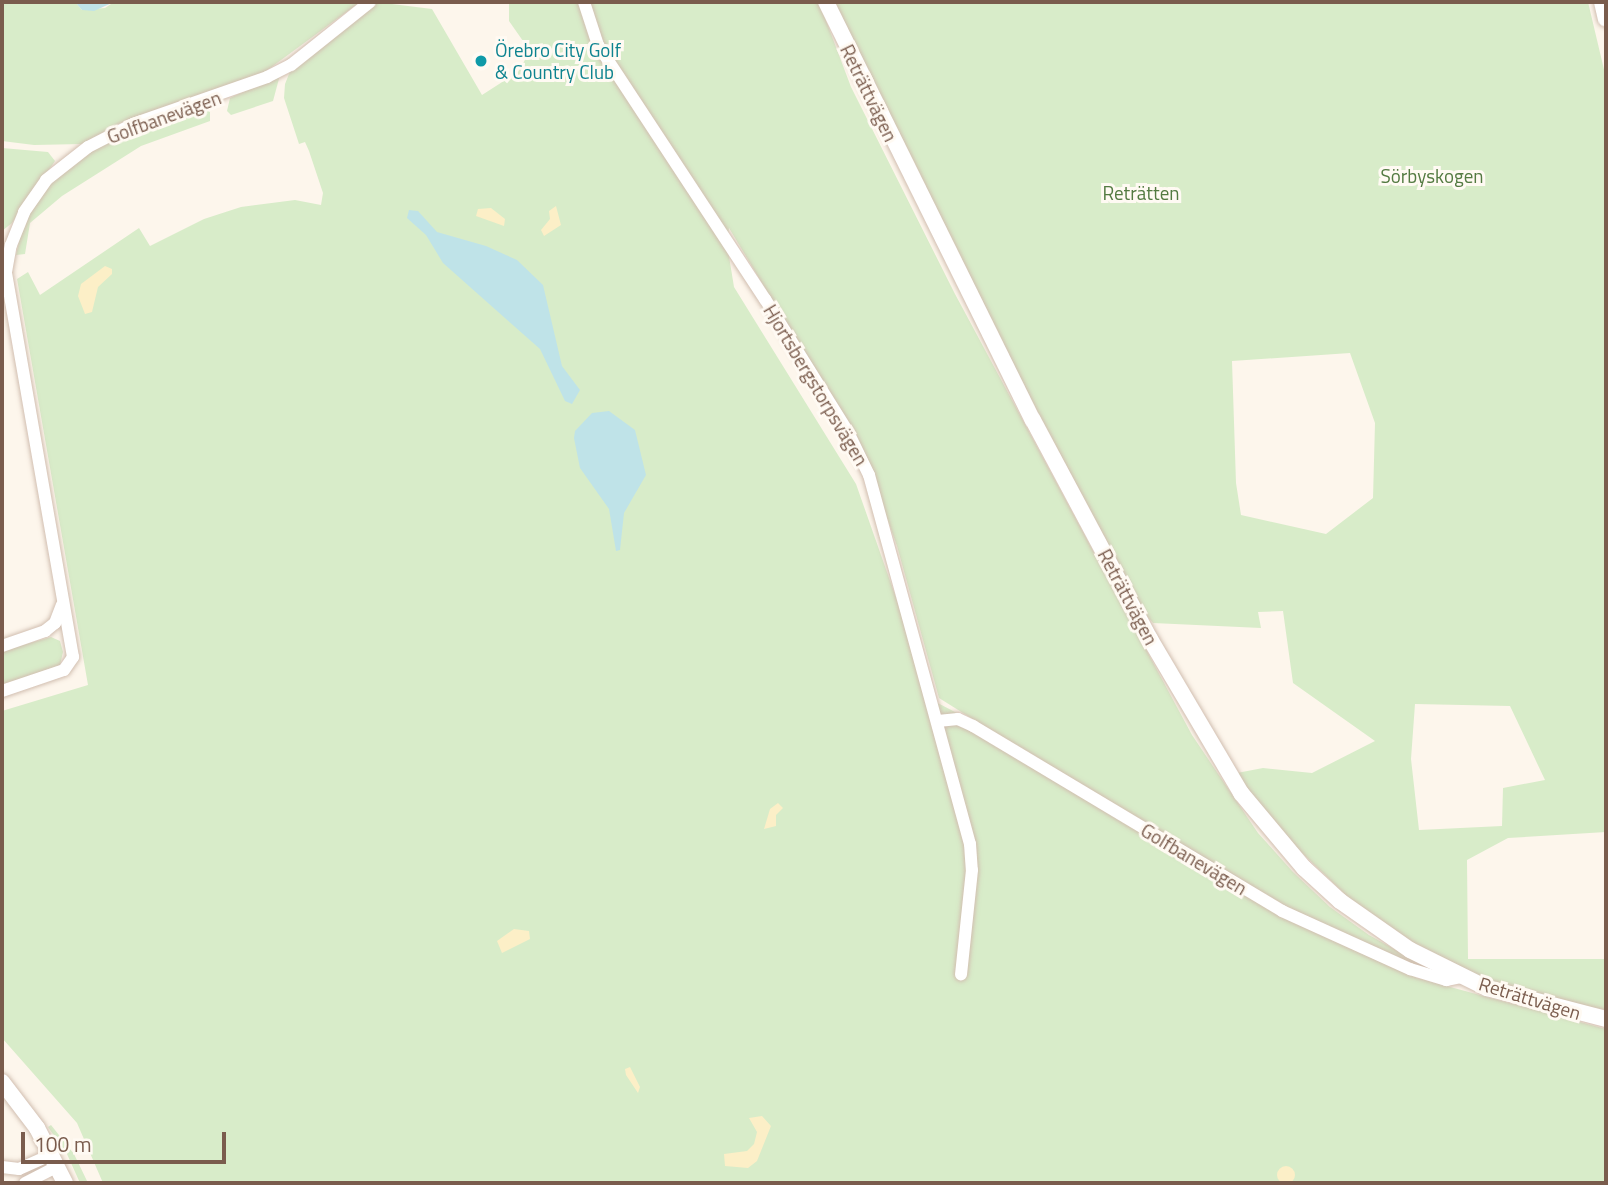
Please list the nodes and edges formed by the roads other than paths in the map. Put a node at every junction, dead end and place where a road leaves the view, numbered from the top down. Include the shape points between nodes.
1 (370, 2) edge
2 (584, 2) edge
3 (827, 2) edge
4 (1602, 2) edge
5 (1606, 19) edge
6 (62, 604) junction
7 (45, 631) junction
8 (70, 640) junction
9 (2, 646) edge
10 (2, 691) edge
11 (939, 721) junction
12 (961, 974) dead end
13 (1461, 977) junction
14 (1606, 1019) edge
15 (2, 1082) edge
16 (55, 1160) junction
17 (2, 1167) edge
18 (25, 1183) edge
19 (65, 1183) edge

1 - 6 street, Golfbanevägen via 291,65 133,124 88,147 46,180 24,212 10,245 6,272
2 - 11 street, Hjortsbergstorpsvägen via 598,45 860,453
3 - 13 street, Reträttvägen via 1033,420 1150,639 1241,793 1281,843 1340,901 1410,950
4 - 5 street
6 - 7 street via 55,622
6 - 8 street, Golfbanevägen
7 - 8 street
7 - 9 street
8 - 10 street via 73,657 64,670
11 - 12 street, Hjortsbergstorpsvägen via 970,844 972,870
11 - 13 street, Golfbanevägen via 958,719 973,726 1282,911 1410,969 1446,980
13 - 14 street, Reträttvägen
15 - 16 street
16 - 17 street via 19,1169
16 - 18 street
16 - 19 street

